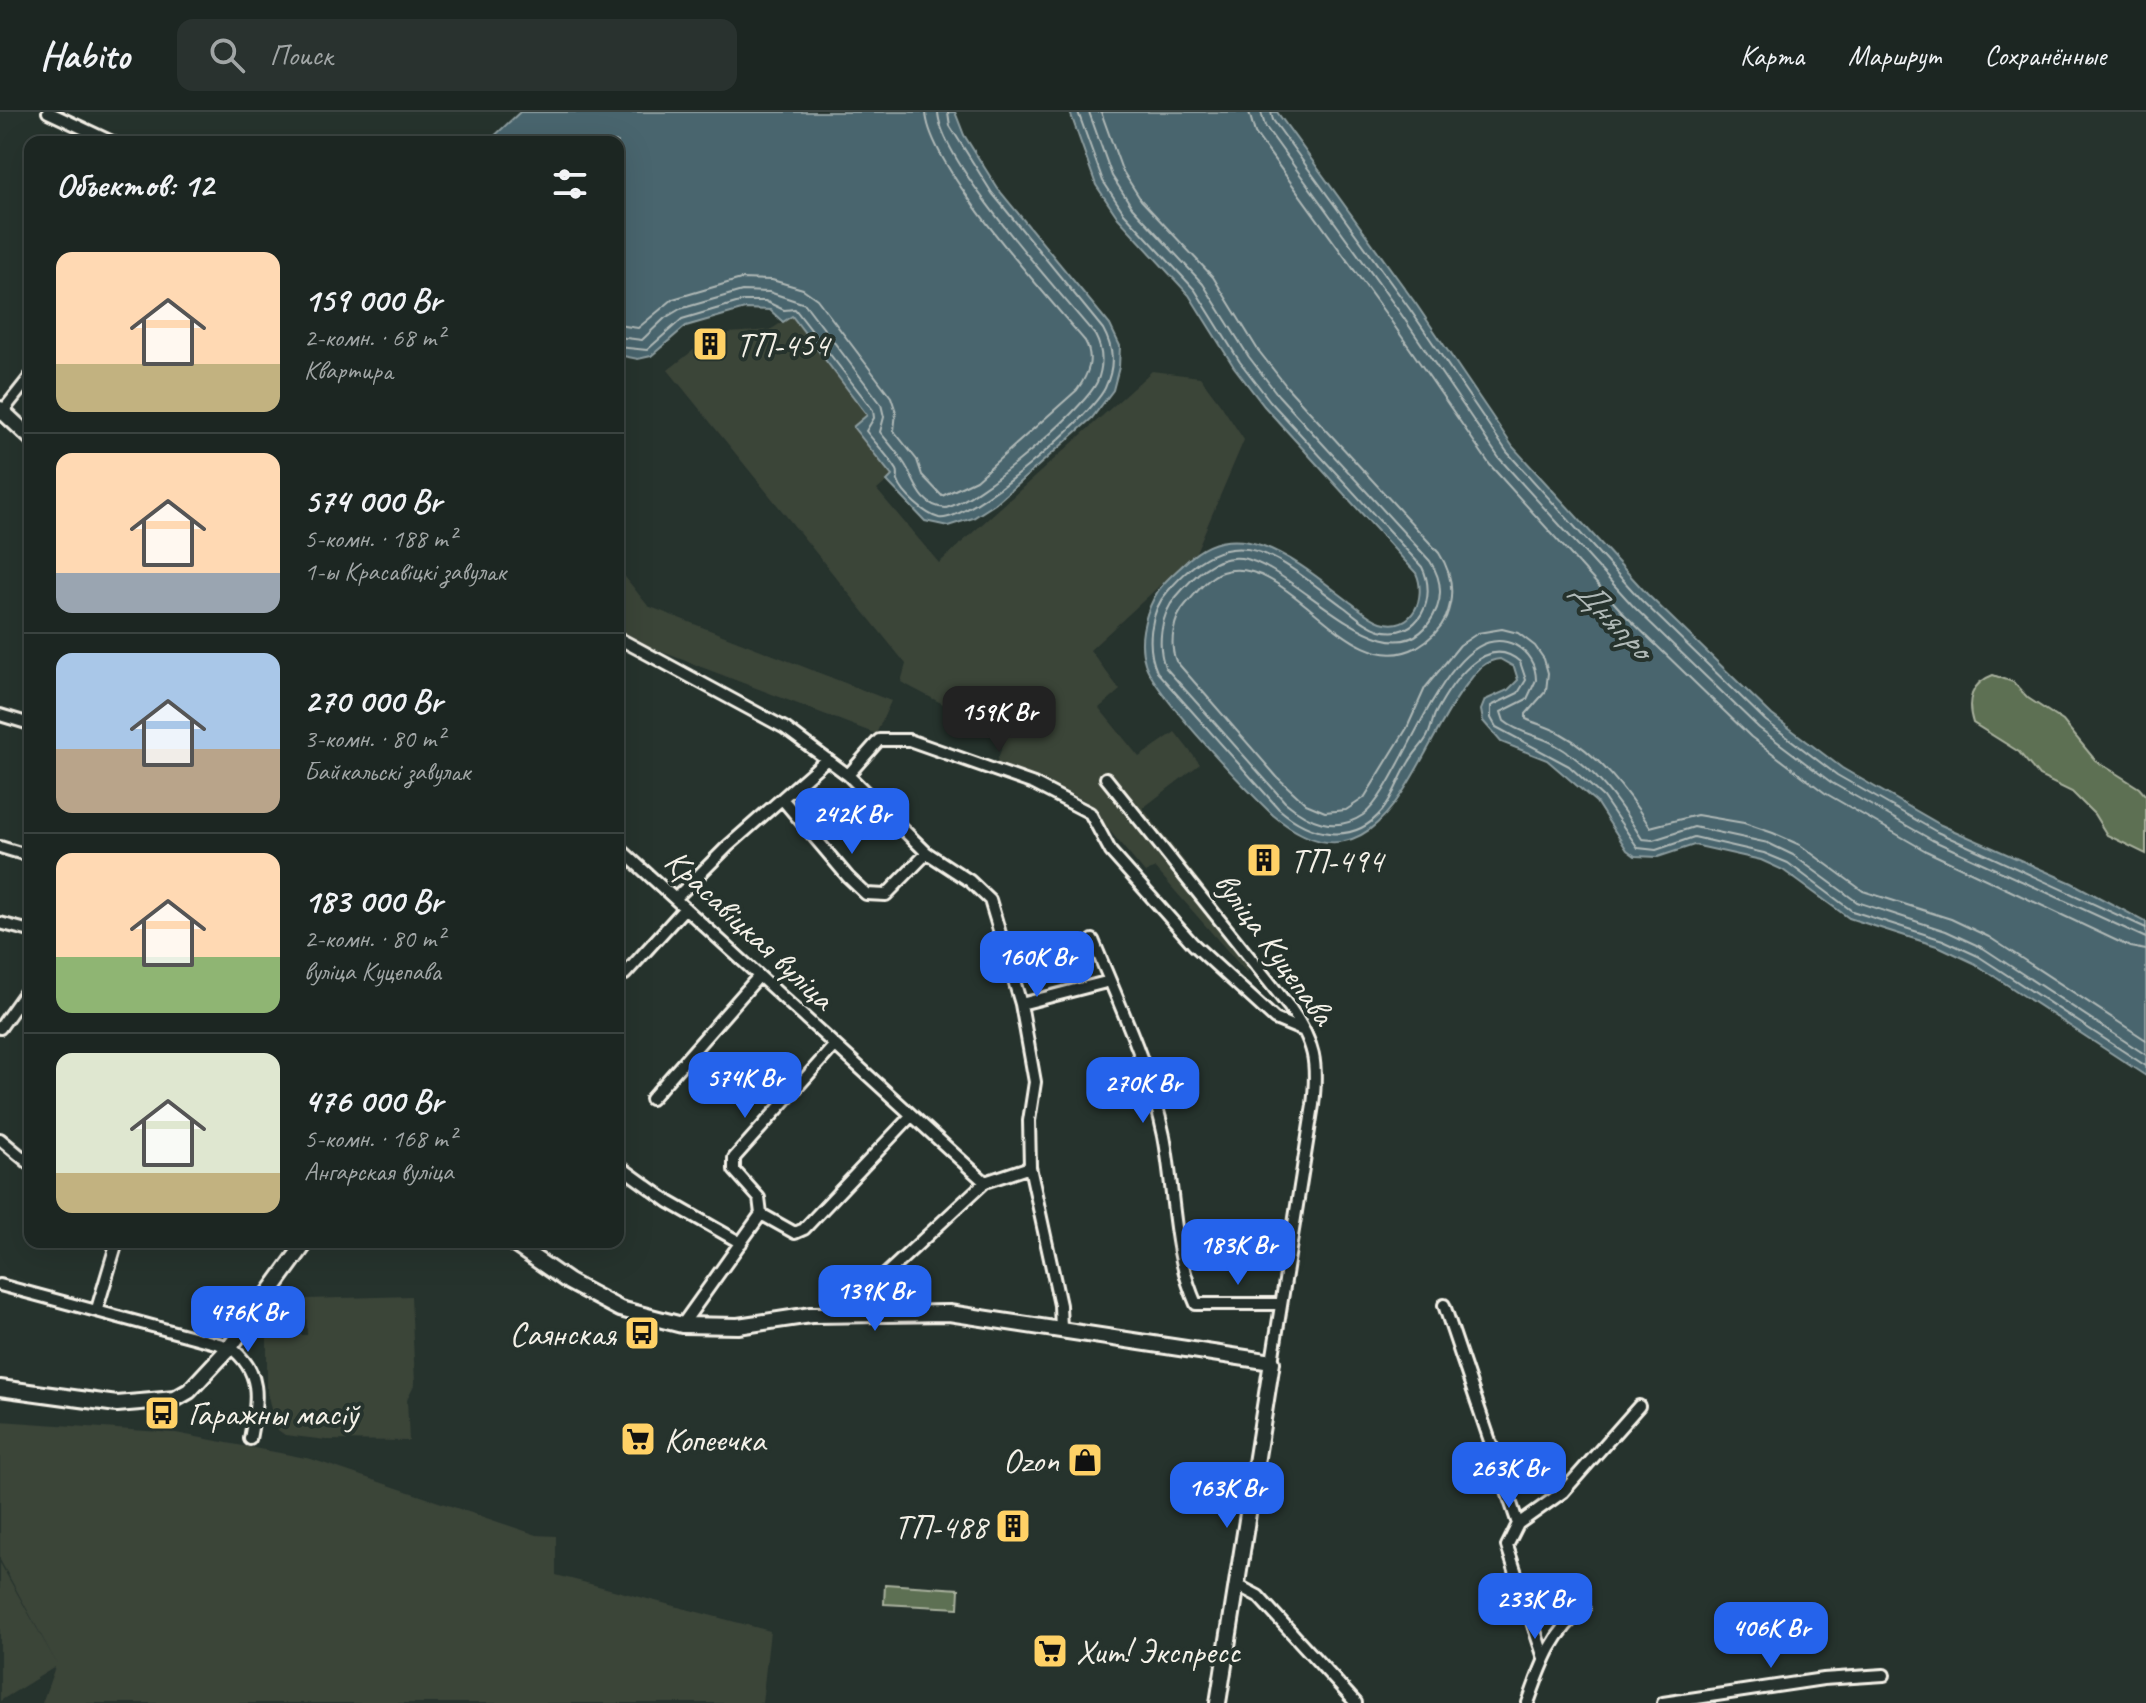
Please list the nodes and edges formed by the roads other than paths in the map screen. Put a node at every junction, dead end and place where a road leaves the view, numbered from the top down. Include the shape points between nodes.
1 (48, 112) edge
2 (99, 136) edge
3 (24, 384) edge
4 (2, 410) edge
5 (24, 431) edge
6 (624, 641) edge
7 (0, 715) edge
8 (24, 722) edge
9 (827, 759) junction
10 (848, 775) junction
11 (1106, 778) dead end
12 (783, 800) junction
13 (0, 847) edge
14 (624, 852) edge
15 (927, 853) junction
16 (24, 854) edge
17 (676, 898) junction
18 (685, 908) junction
19 (0, 923) edge
20 (24, 929) edge
21 (1093, 940) dead end
22 (625, 974) dead end
23 (759, 976) junction
24 (1110, 981) junction
25 (24, 994) edge
26 (1021, 1004) junction
27 (0, 1028) edge
28 (1305, 1031) junction
29 (834, 1046) junction
30 (651, 1099) dead end
31 (911, 1116) junction
32 (0, 1139) edge
33 (24, 1159) edge
34 (1030, 1167) junction
35 (624, 1169) edge
36 (985, 1182) junction
37 (761, 1214) junction
38 (741, 1243) junction
39 (112, 1248) edge
40 (302, 1248) edge
41 (520, 1248) edge
42 (0, 1285) edge
43 (1280, 1304) junction
44 (1444, 1305) dead end
45 (97, 1309) junction
46 (864, 1314) junction
47 (682, 1325) junction
48 (1061, 1329) junction
49 (230, 1347) junction
50 (1272, 1362) junction
51 (0, 1388) edge
52 (1639, 1406) dead end
53 (250, 1439) dead end
54 (1518, 1524) junction
55 (1237, 1585) junction
56 (1584, 1609) dead end
57 (1544, 1658) junction
58 (1884, 1675) dead end
59 (1218, 1703) edge
60 (1356, 1703) edge
61 (1528, 1703) edge
62 (1663, 1703) edge

1 - 2 street
3 - 4 street
4 - 5 main road
6 - 9 street via 785,728
7 - 8 street
9 - 10 street
9 - 12 street
10 - 15 street
10 - 28 street via 879,740 909,740 1034,784 1090,813 1111,852 1193,944 1275,1019
11 - 28 street, вуліца Куцепава
12 - 15 street via 866,894 886,895
12 - 17 street
13 - 16 street
14 - 17 street, Красавіцкая вуліца
15 - 26 street via 990,900
17 - 18 street, Красавіцкая вуліца
18 - 22 street
18 - 23 street, Красавіцкая вуліца
19 - 20 street
21 - 24 street
23 - 29 street, Красавіцкая вуліца
23 - 30 street
24 - 26 street
24 - 43 street via 1142,1061 1164,1137 1174,1225 1184,1277 1196,1304
25 - 27 street
26 - 34 street via 1035,1082
28 - 43 street, вуліца Куцепава via 1315,1056 1315,1088
29 - 31 street, Красавіцкая вуліца
29 - 37 street via 734,1158 734,1170 759,1198
31 - 36 street, Красавіцкая вуліца
31 - 37 street via 804,1229 795,1233
32 - 33 street
34 - 36 street
34 - 48 street
35 - 38 street
36 - 46 street via 872,1287
37 - 38 street
38 - 47 street
39 - 45 street
40 - 49 main road
41 - 47 main road via 620,1309
42 - 45 street
43 - 50 street, вуліца Куцепава
44 - 54 street
45 - 49 street
46 - 47 main road via 811,1315 738,1326
46 - 48 main road via 949,1313
48 - 50 main road
49 - 51 main road via 175,1399 117,1404
49 - 53 street via 247,1360 258,1396
50 - 55 main road, вуліца Куцепава
52 - 54 street via 1563,1492
54 - 57 street via 1507,1546
55 - 59 main road, вуліца Куцепава
55 - 60 street via 1258,1596
56 - 57 street via 1567,1622
57 - 61 street
58 - 62 street

